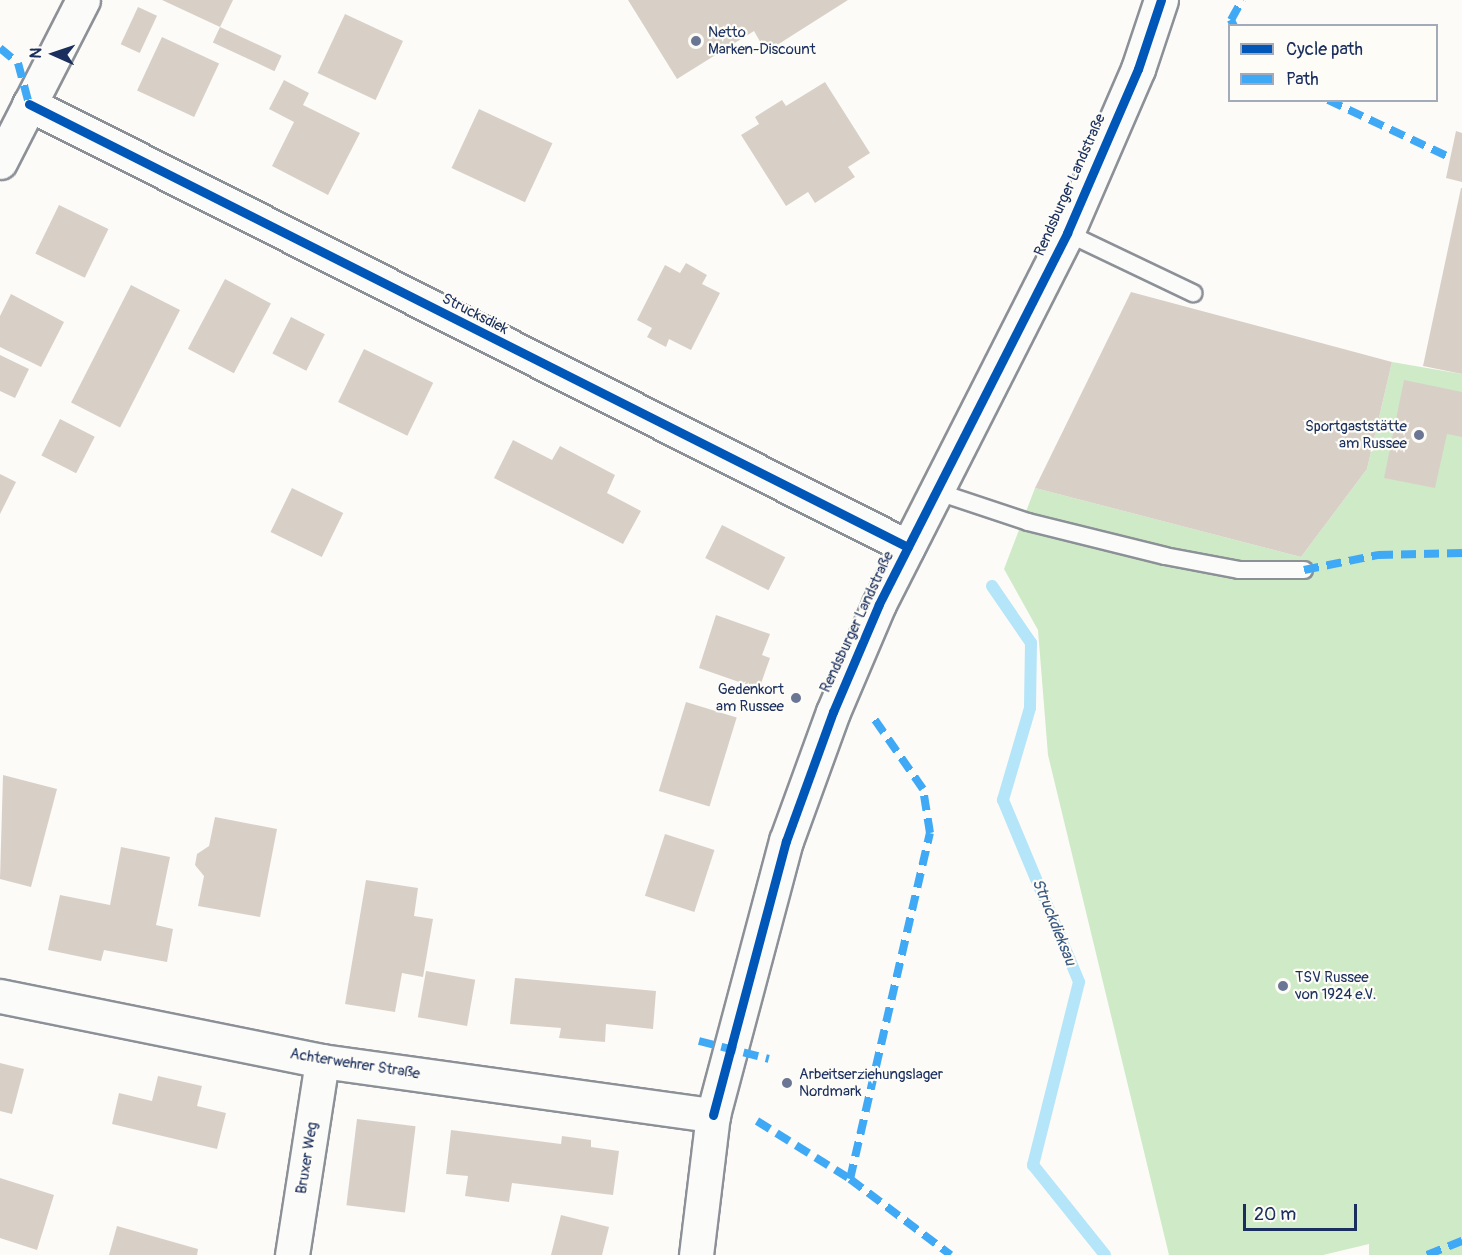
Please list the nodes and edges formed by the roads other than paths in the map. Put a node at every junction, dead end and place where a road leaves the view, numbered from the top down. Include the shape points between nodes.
1 (83, 0) edge
2 (1161, 0) edge
3 (29, 105) junction
4 (0, 162) edge
5 (1067, 233) junction
6 (1193, 293) dead end
7 (938, 492) junction
8 (908, 547) junction
9 (1304, 570) dead end
10 (0, 996) edge
11 (322, 1061) junction
12 (712, 1115) junction
13 (292, 1255) edge
14 (696, 1255) edge

1 - 3 street
2 - 5 street, Rendsburger Landstraße via 1138,69
3 - 4 street
3 - 8 street, Strucksdiek
5 - 6 lane
5 - 7 street, Rendsburger Landstraße
7 - 8 street, Rendsburger Landstraße
7 - 9 lane via 1028,522 1166,556 1239,570
8 - 12 street, Rendsburger Landstraße via 833,712 786,842
10 - 11 street, Achterwehrer Straße
11 - 12 street, Achterwehrer Straße
11 - 13 street, Bruxer Weg
12 - 14 street, Rendsburger Landstraße

